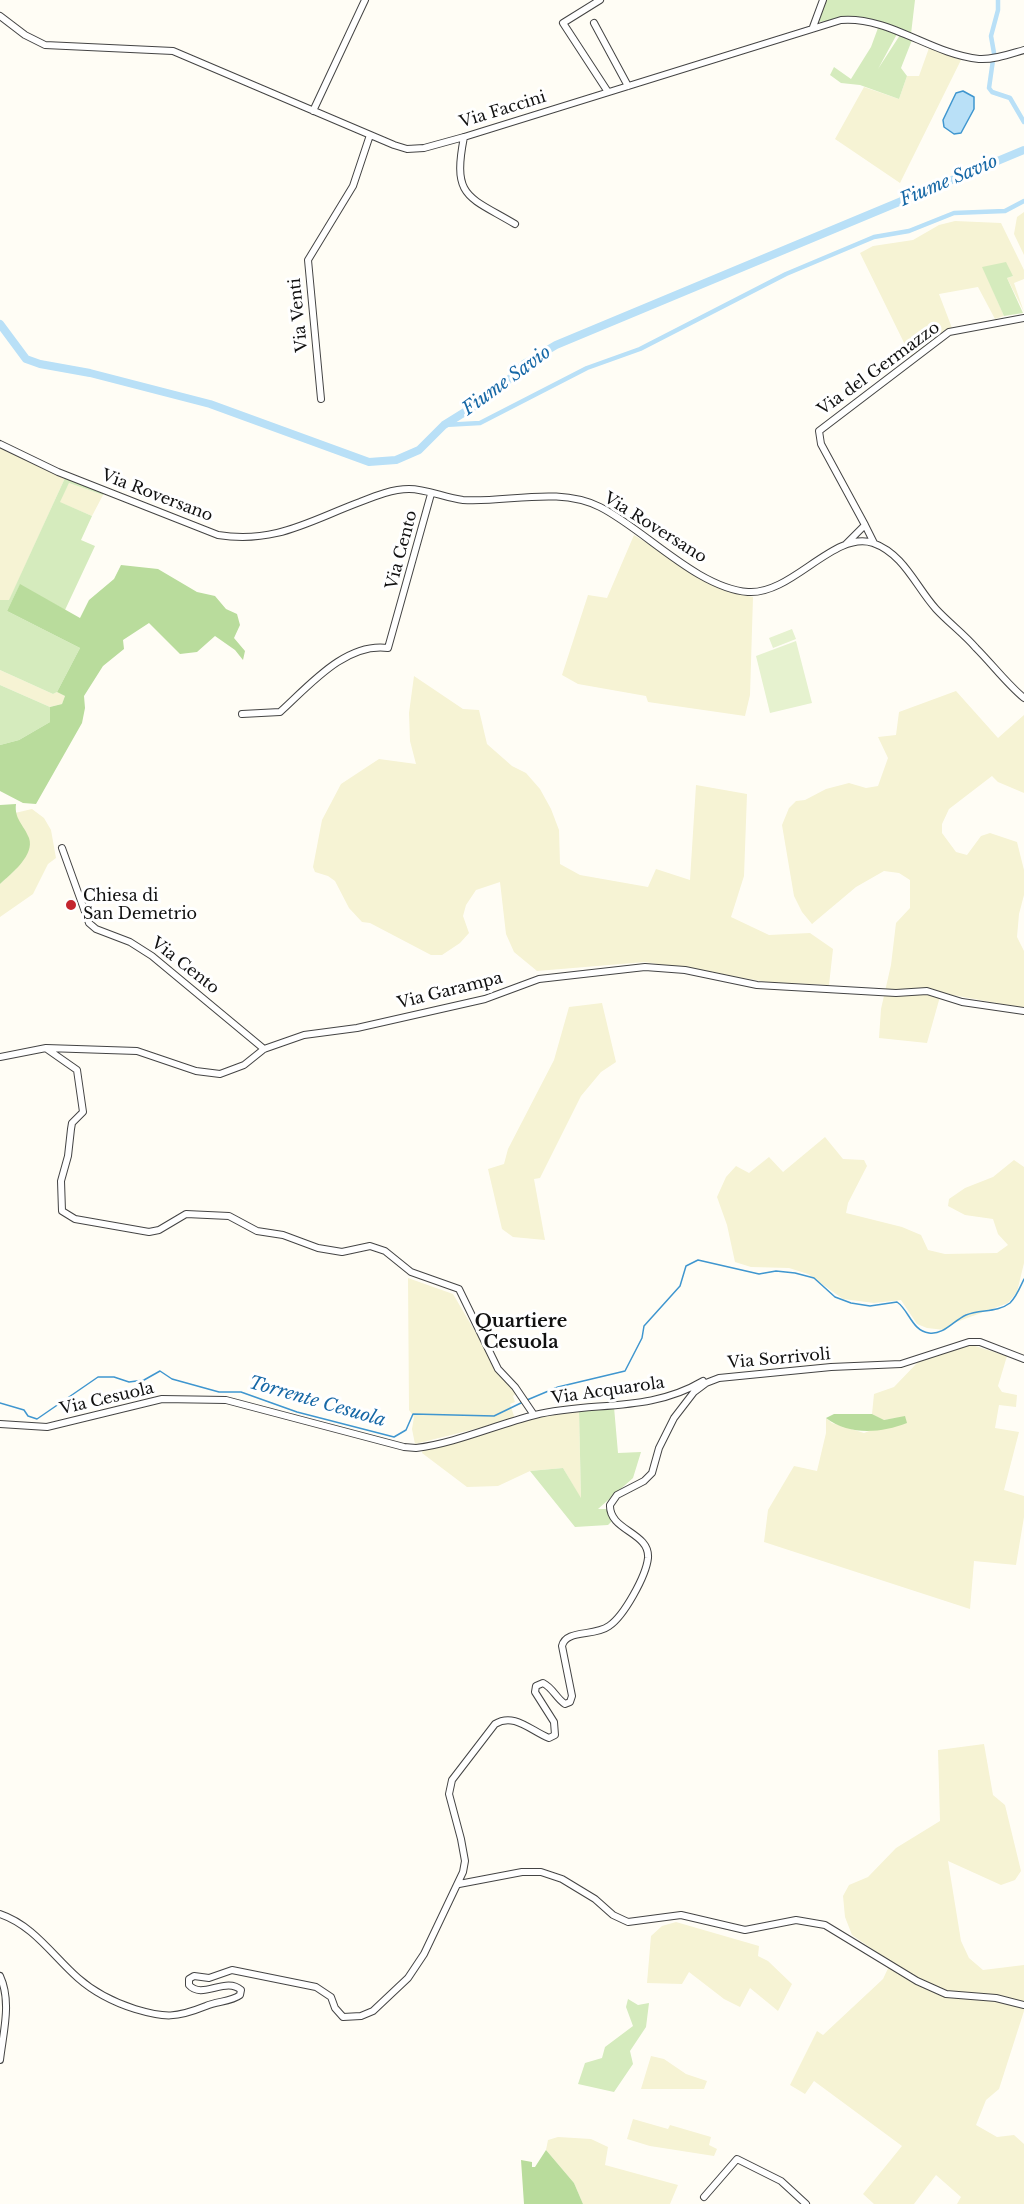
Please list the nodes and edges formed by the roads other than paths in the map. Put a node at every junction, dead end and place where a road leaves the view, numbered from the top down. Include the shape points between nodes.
1 (365, 0) edge
2 (600, 0) edge
3 (823, 0) edge
4 (0, 16) edge
5 (594, 23) dead end
6 (813, 27) junction
7 (1024, 50) edge
8 (628, 86) junction
9 (608, 92) junction
10 (313, 111) junction
11 (370, 135) junction
12 (464, 137) junction
13 (515, 224) dead end
14 (1024, 318) edge
15 (321, 399) dead end
16 (0, 444) edge
17 (431, 494) junction
18 (865, 525) junction
19 (874, 543) junction
20 (846, 544) junction
21 (1024, 698) edge
22 (242, 714) dead end
23 (62, 848) dead end
24 (1024, 1011) edge
25 (45, 1048) junction
26 (264, 1049) junction
27 (0, 1057) edge
28 (1024, 1359) edge
29 (719, 1378) junction
30 (534, 1415) junction
31 (0, 1424) edge
32 (459, 1884) junction
33 (0, 1914) edge
34 (0, 1976) edge
35 (1024, 2005) edge
36 (0, 2060) edge
37 (704, 2197) dead end
38 (806, 2204) edge

1 - 10 street
2 - 9 street via 564,23
3 - 6 street
4 - 10 street, Via Faccini via 45,45 173,51
5 - 8 street
6 - 7 street, Via Faccini via 854,19 956,54 986,59
6 - 8 street, Via Faccini
8 - 9 street, Via Faccini
9 - 12 street, Via Faccini
10 - 11 street, Via Faccini
11 - 12 street, Via Faccini via 394,146 414,149
11 - 15 street, Via Venti via 353,186 308,260
12 - 13 street via 461,181 465,192
14 - 18 street, Via del Germazzo via 949,332 819,431 821,444
16 - 17 street, Via Roversano via 64,474 218,535 240,538 281,534 397,490
17 - 20 street, Via Roversano via 462,500 543,496 585,502 600,507 707,577 747,592 775,587
17 - 22 street, Via Cento via 388,648 380,647 335,663 318,673 280,712
18 - 19 street, Via del Germazzo
18 - 20 street
19 - 20 street, Via Roversano
19 - 21 street via 898,560 936,608
23 - 26 street, Via Cento via 89,923 152,956
24 - 26 street, Via Garampa via 962,1002 927,991 896,993 757,985 685,970 645,967 539,979 484,999 357,1028 304,1035
25 - 26 street, Via Garampa via 137,1051 196,1071 220,1074 244,1065
25 - 27 street, Via Garampa
25 - 30 street, Via Acquarola via 77,1070 83,1102 82,1112 72,1123 61,1181 62,1211 75,1219 149,1232 186,1214 228,1216 257,1231 283,1235 318,1248 342,1252 370,1246 385,1251 411,1272 459,1289 498,1369
28 - 29 street, Via Sorrivoli via 980,1342 969,1342 901,1364
29 - 30 street, Via Acquarola via 655,1402
29 - 32 street, Via Sorrivoli via 694,1392 674,1418 652,1473 617,1495 609,1505 614,1521 643,1543 648,1559 625,1609 610,1626 595,1634 570,1635 564,1640 570,1702 565,1704 543,1683 536,1686 535,1692 554,1722 555,1736 542,1736 512,1719 502,1720 452,1780 449,1794 465,1861
30 - 31 street, Via Cesuola via 416,1448 226,1400 162,1399 47,1427
32 - 33 street, Via Sorrivoli via 408,1978 361,2016 342,2016 331,1996 316,1987 232,1970 209,1978 195,1976 189,1979 189,1985 200,1990 236,1986 241,1990 236,1998 173,2017 140,2010 114,2002 92,1989 27,1927
32 - 35 street via 541,1872 562,1879 628,1922 681,1915 745,1930 796,1920 825,1924 916,1981 946,1994 996,1998
34 - 36 street via 6,2007
37 - 38 street via 737,2159 781,2181

